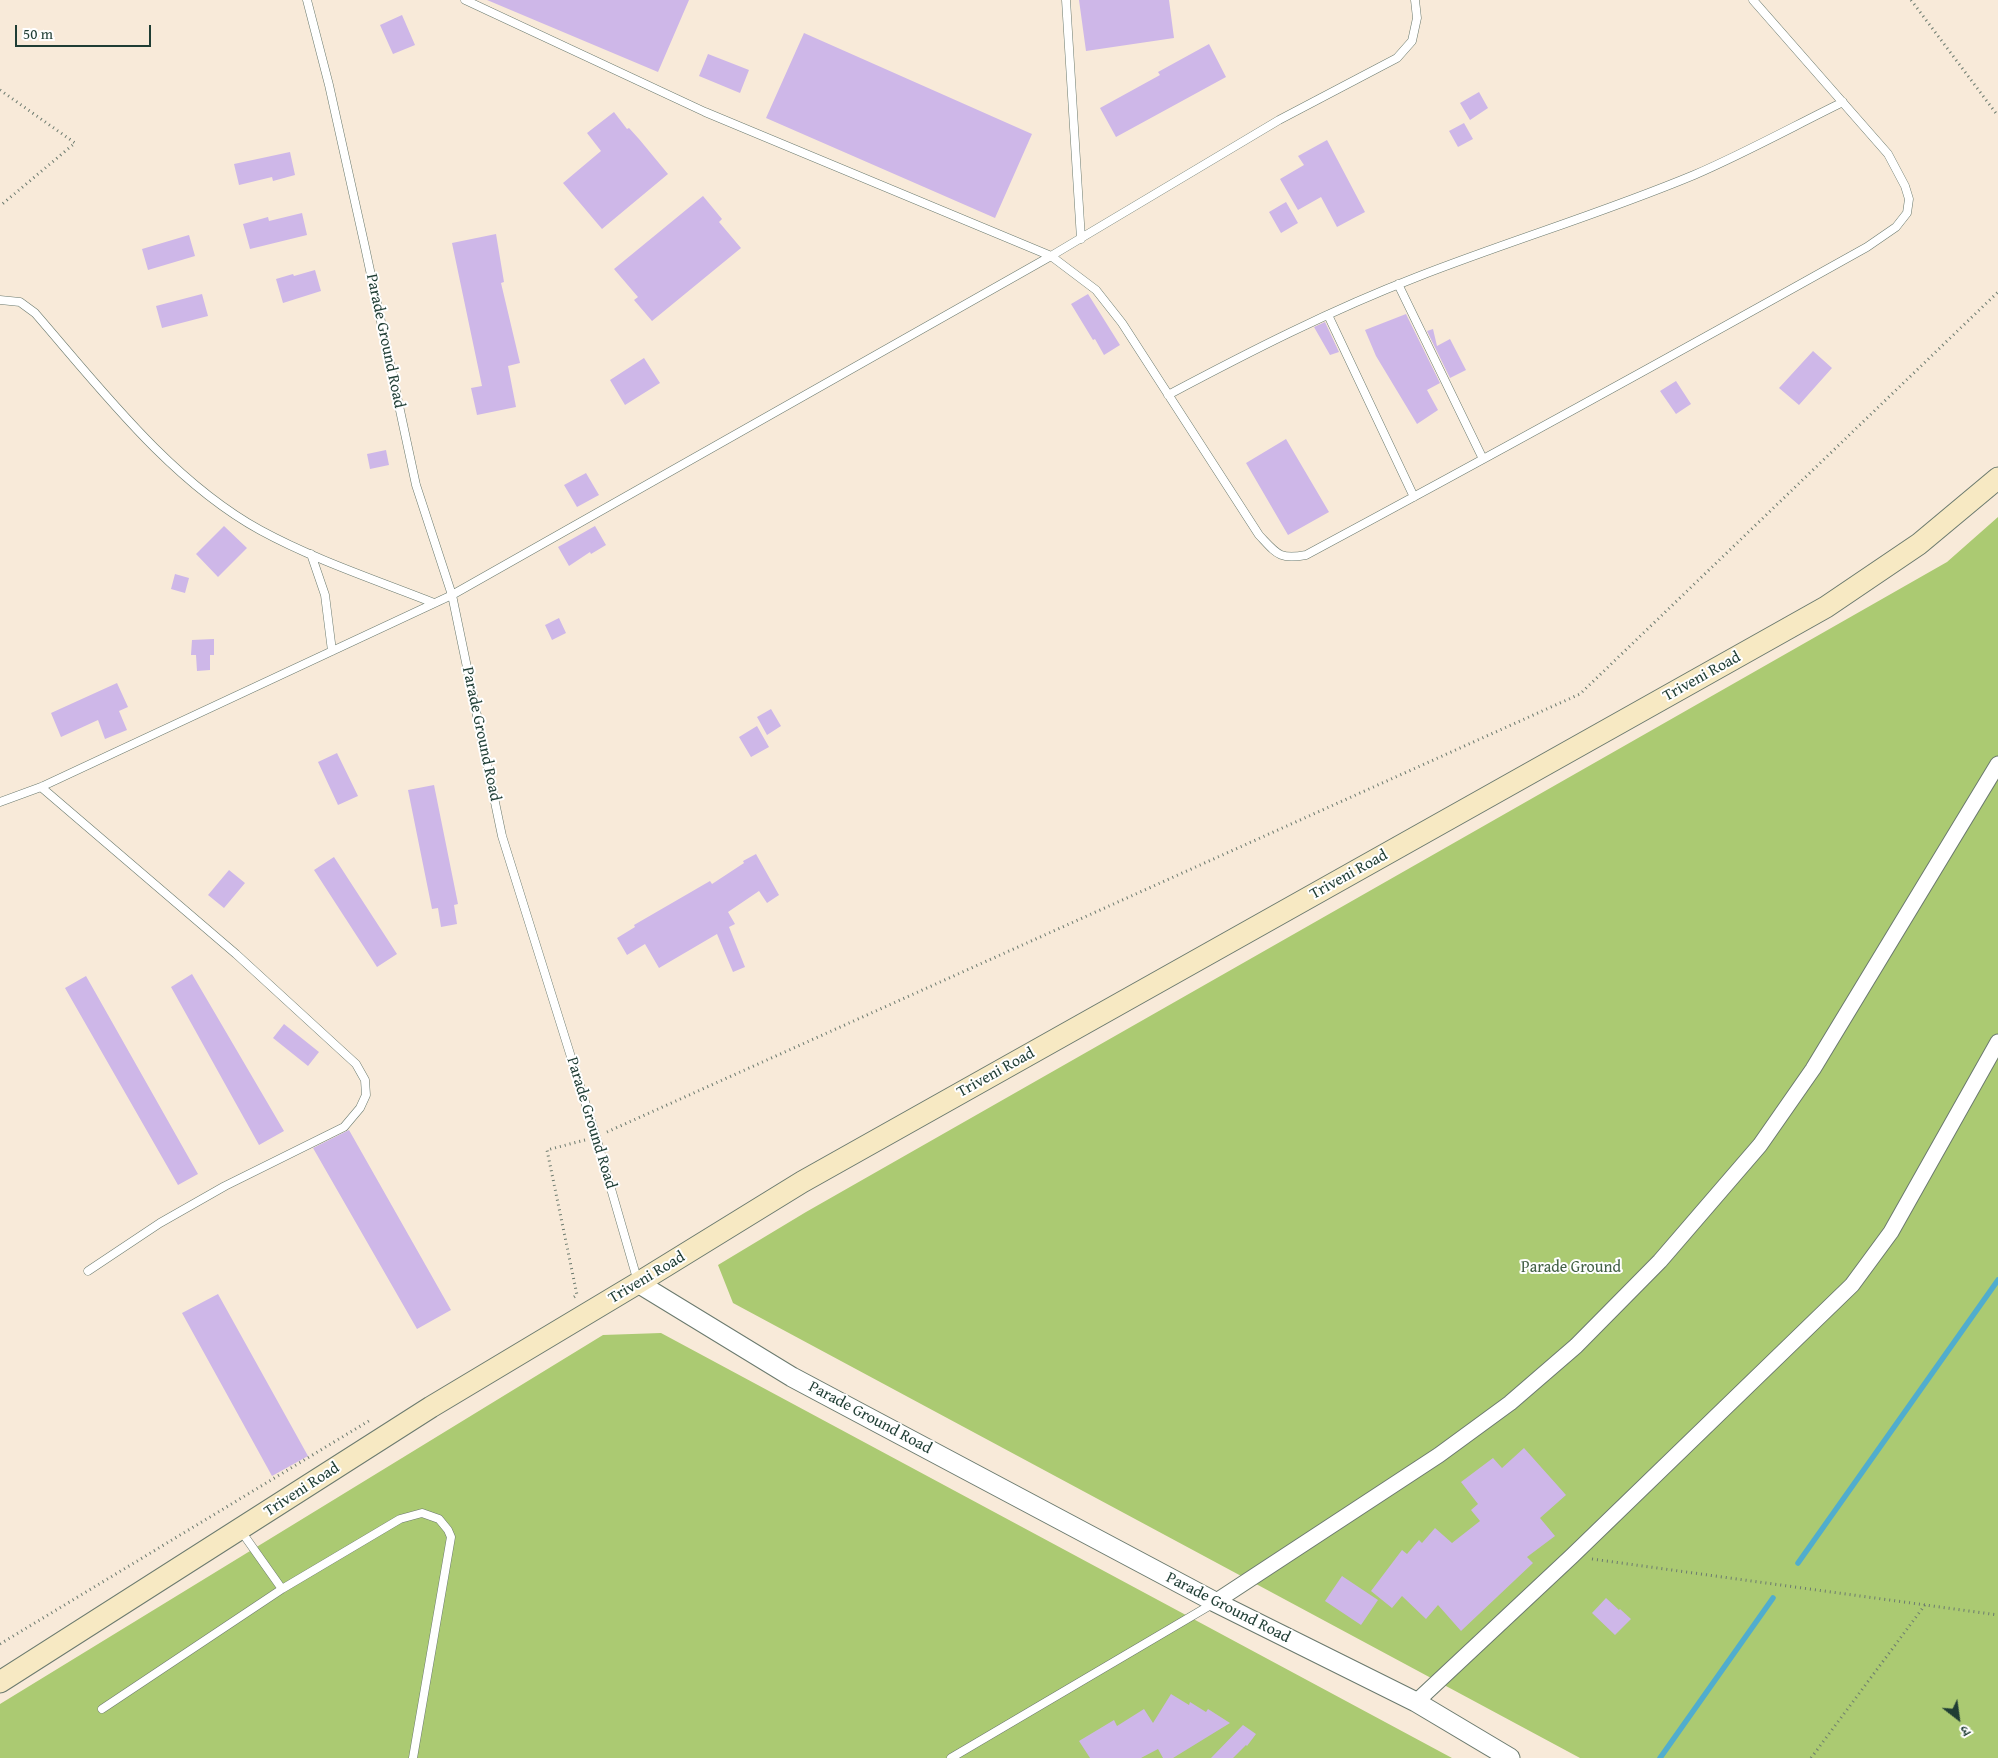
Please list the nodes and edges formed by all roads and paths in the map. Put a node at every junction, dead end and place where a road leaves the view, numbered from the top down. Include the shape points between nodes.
1 (307, 0) edge
2 (465, 0) edge
3 (1066, 0) edge
4 (1415, 0) edge
5 (1753, 0) edge
6 (1911, 0) edge
7 (0, 90) edge
8 (1843, 102) junction
9 (1998, 116) edge
10 (0, 206) edge
11 (1081, 239) junction
12 (1051, 256) junction
13 (1398, 284) junction
14 (1998, 292) edge
15 (0, 300) edge
16 (1328, 315) junction
17 (1168, 395) junction
18 (1483, 459) junction
19 (1998, 478) edge
20 (1414, 497) junction
21 (311, 554) junction
22 (452, 595) junction
23 (434, 603) junction
24 (332, 651) junction
25 (1998, 764) edge
26 (41, 787) junction
27 (0, 802) edge
28 (1998, 1042) edge
29 (596, 1137) junction
30 (88, 1271) dead end
31 (638, 1284) junction
32 (568, 1300) dead end
33 (373, 1418) dead end
34 (240, 1529) junction
35 (1572, 1556) junction
36 (282, 1588) junction
37 (1215, 1602) junction
38 (1925, 1605) junction
39 (1998, 1615) edge
40 (0, 1644) edge
41 (0, 1682) edge
42 (1416, 1702) junction
43 (102, 1709) dead end
44 (413, 1758) edge
45 (951, 1758) edge
46 (1509, 1758) edge
47 (1811, 1758) edge

1 - 22 lane, Parade Ground Road via 329,85 416,485
2 - 12 lane via 705,112
3 - 11 lane
4 - 11 lane via 1417,18 1412,41 1397,58 1279,120
5 - 8 lane
6 - 9 path
7 - 10 path via 75,143
8 - 13 lane via 1695,174
8 - 18 lane via 1888,154 1905,186 1909,199 1907,213 1896,227 1674,355
11 - 12 lane
12 - 17 lane via 1096,290 1122,323
12 - 22 lane
13 - 16 lane
13 - 18 lane
14 - 29 path via 1580,694
15 - 21 lane via 20,302 35,313 130,423 205,493 259,530
16 - 17 lane
16 - 20 lane
17 - 20 lane via 1259,536 1276,553 1288,558 1306,556
18 - 20 lane
19 - 31 main road, Triveni Road via 1919,544 1826,607 811,1177
21 - 23 lane
21 - 24 lane via 325,595
22 - 23 lane
22 - 29 lane, Parade Ground Road via 502,836
23 - 24 lane
24 - 26 lane
25 - 37 street via 1813,1069 1760,1145 1660,1261 1576,1346 1510,1403 1439,1455
26 - 27 lane
26 - 30 lane via 236,954 356,1064 365,1080 363,1102 344,1127 160,1223
28 - 35 street via 1891,1232 1852,1285
29 - 31 lane, Parade Ground Road
29 - 32 path via 547,1150 577,1295
31 - 34 main road, Triveni Road via 431,1407
31 - 37 street, Parade Ground Road via 792,1376
33 - 40 path
34 - 36 lane
34 - 41 main road, Triveni Road
35 - 38 path
35 - 42 street
36 - 43 lane
36 - 44 lane via 400,1520 422,1513 438,1519 448,1530 451,1537
37 - 42 street, Parade Ground Road
37 - 45 lane
38 - 39 path
38 - 47 path
42 - 46 street, Parade Ground Road

